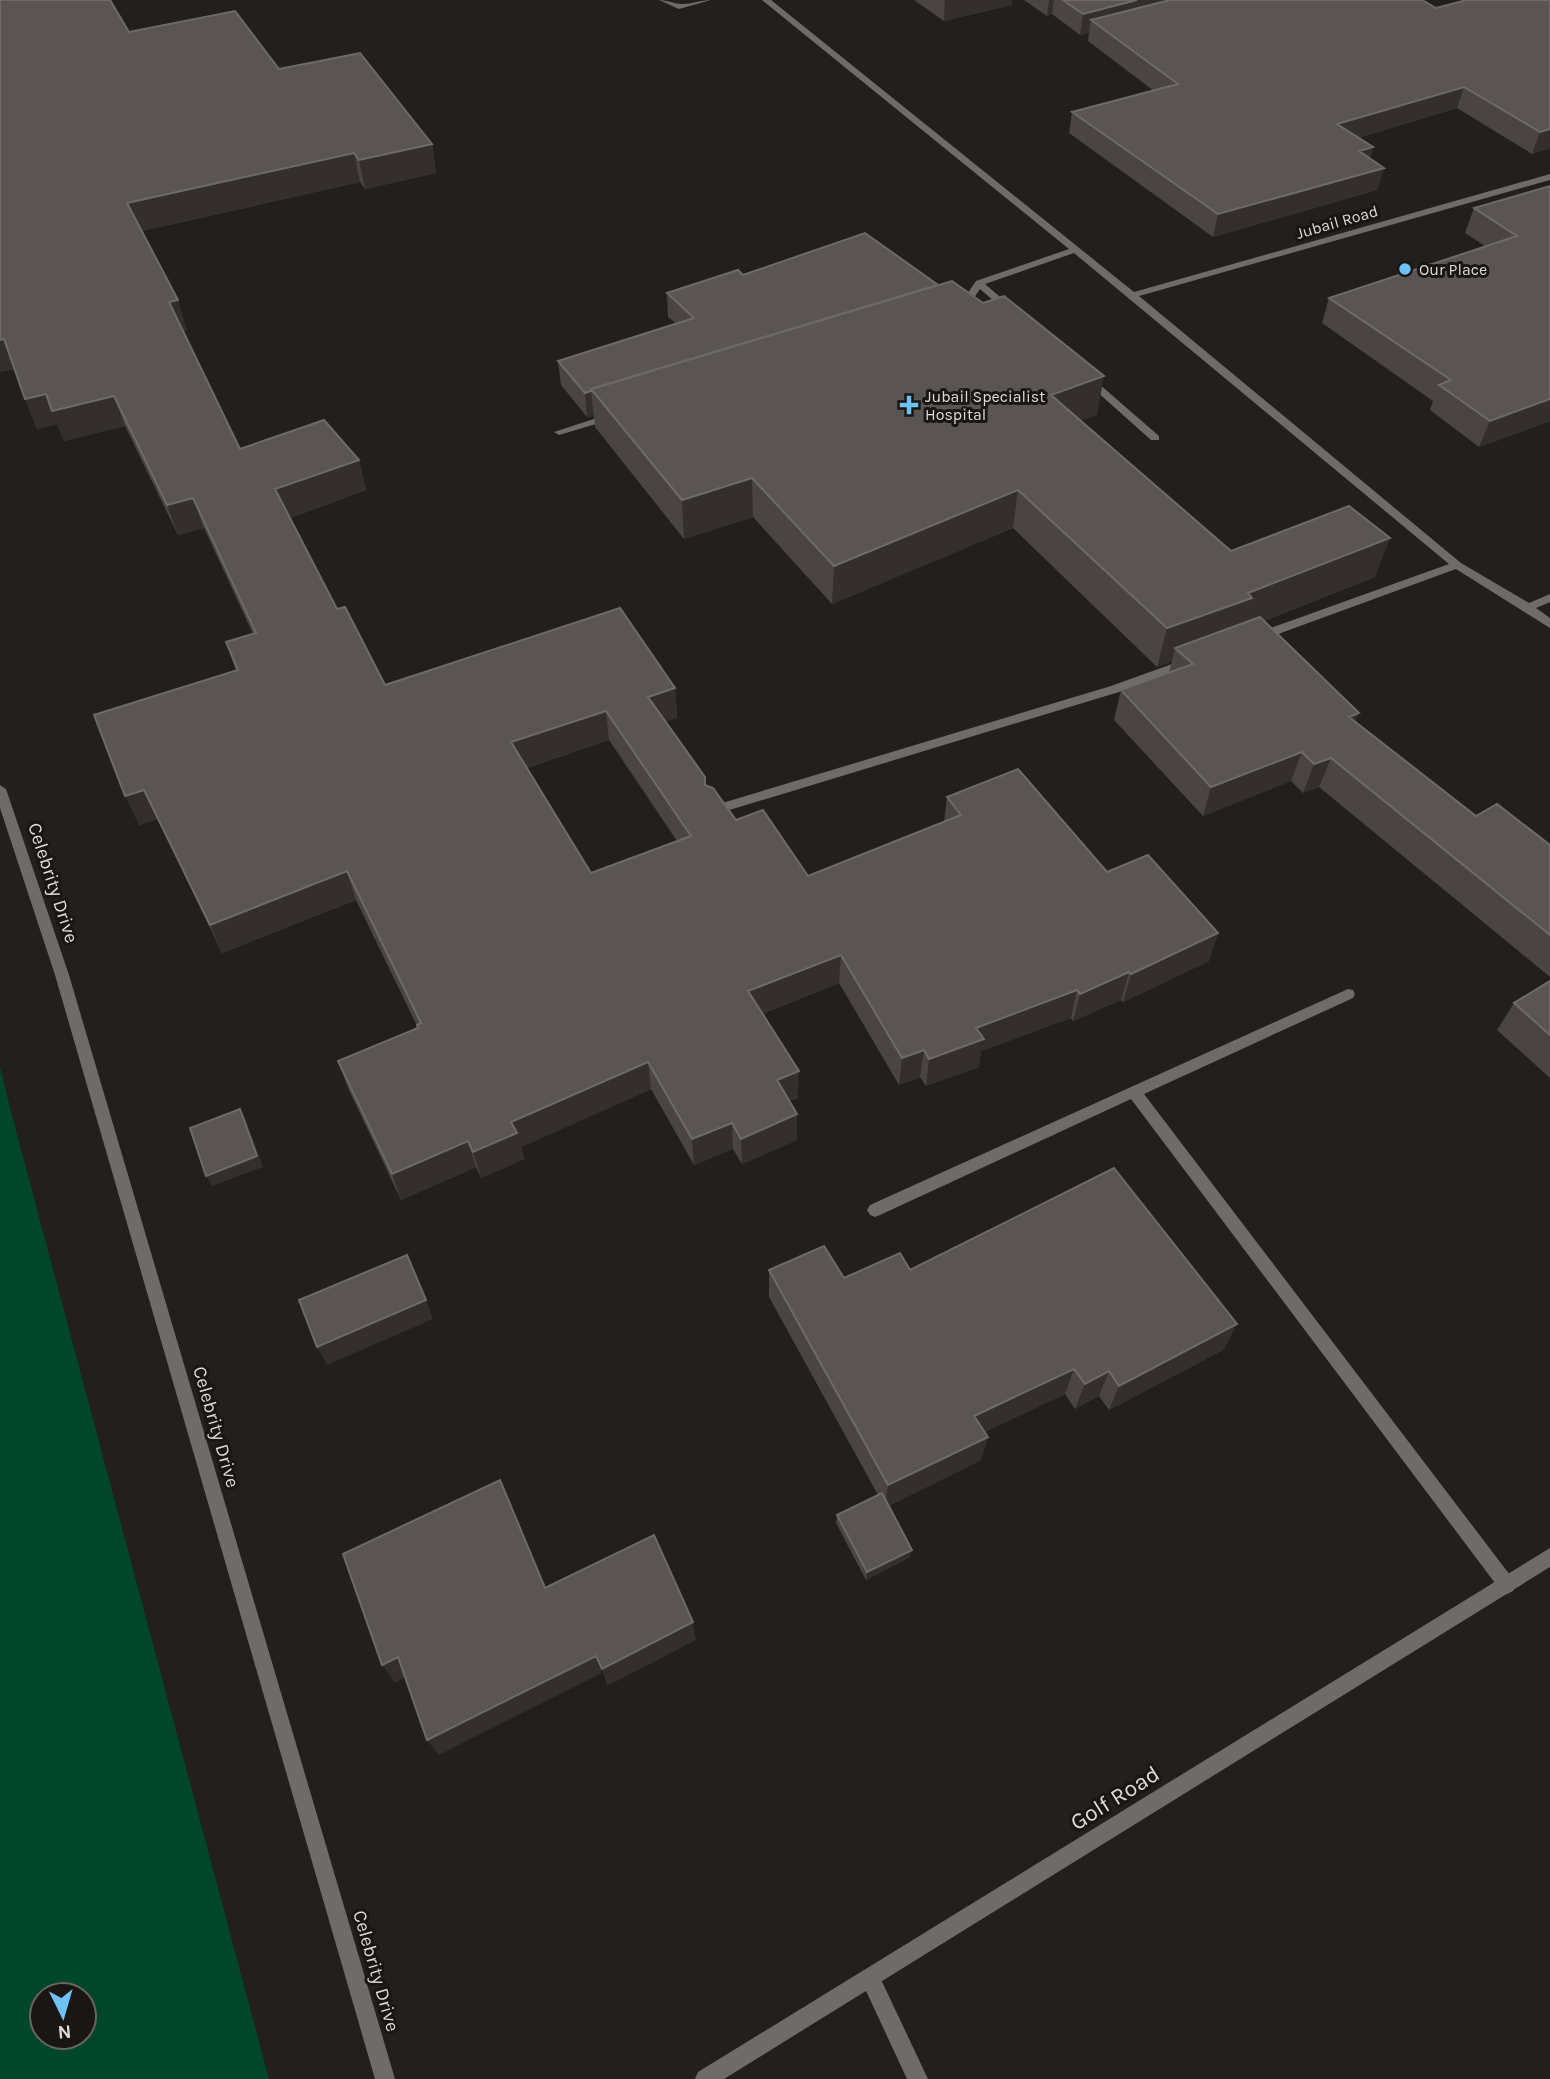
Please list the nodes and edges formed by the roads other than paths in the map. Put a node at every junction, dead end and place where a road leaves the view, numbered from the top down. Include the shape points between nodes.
1 (663, 0) edge
2 (707, 0) edge
3 (766, 0) edge
4 (1550, 177) edge
5 (1074, 250) junction
6 (979, 283) junction
7 (1132, 295) junction
8 (951, 313) edge
9 (1021, 320) edge
10 (1083, 374) edge
11 (626, 412) edge
12 (559, 432) dead end
13 (1155, 439) dead end
14 (1457, 565) junction
15 (1550, 598) edge
16 (1528, 607) junction
17 (1550, 624) edge
18 (1247, 641) edge
19 (1194, 660) edge
20 (0, 789) edge
21 (713, 810) edge
22 (1348, 994) dead end
23 (1134, 1092) junction
24 (875, 1210) dead end
25 (1550, 1557) edge
26 (1507, 1585) junction
27 (870, 1978) junction
28 (386, 2079) edge
29 (705, 2079) edge
30 (918, 2079) edge

1 - 2 street via 679,7
3 - 5 street
4 - 7 street, Jubail Road
5 - 6 street
5 - 7 street
6 - 8 street via 963,309
6 - 9 street
7 - 14 street
10 - 13 street
11 - 12 street
14 - 16 street
14 - 18 street
15 - 16 street
16 - 17 street
19 - 21 street via 1115,689
20 - 28 street, Celebrity Drive via 62,975
22 - 23 street
23 - 24 street
23 - 26 street
25 - 26 street, Golf Road
26 - 27 street, Golf Road
27 - 29 street, Golf Road
27 - 30 street

